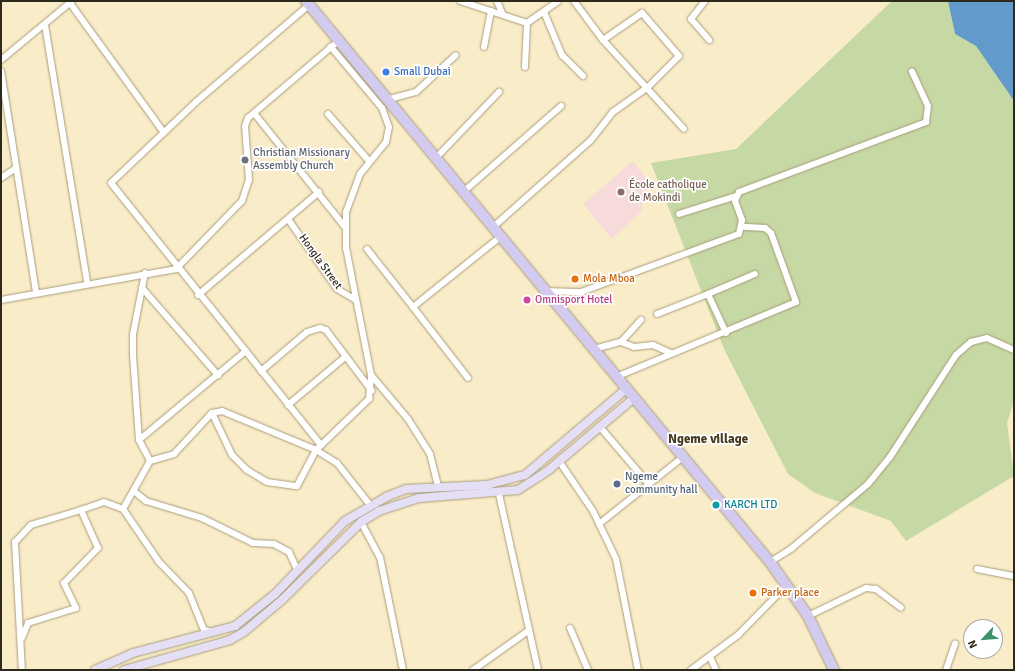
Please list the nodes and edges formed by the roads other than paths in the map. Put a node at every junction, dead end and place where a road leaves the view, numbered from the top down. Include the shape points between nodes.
1 (460, 1) edge
2 (497, 1) edge
3 (558, 1) edge
4 (574, 1) edge
5 (705, 1) edge
6 (71, 2) edge
7 (307, 3) edge
8 (491, 11) junction
9 (544, 12) junction
10 (503, 15) junction
11 (527, 23) junction
12 (45, 25) junction
13 (603, 40) junction
14 (709, 40) dead end
15 (334, 44) junction
16 (484, 47) dead end
17 (456, 55) dead end
18 (1, 60) edge
19 (525, 67) dead end
20 (1, 71) edge
21 (912, 72) dead end
22 (583, 76) dead end
23 (648, 87) junction
24 (498, 92) dead end
25 (386, 100) junction
26 (561, 106) dead end
27 (254, 112) junction
28 (328, 114) dead end
29 (684, 129) dead end
30 (164, 133) junction
31 (435, 159) junction
32 (369, 161) junction
33 (16, 168) junction
34 (1, 178) edge
35 (319, 192) junction
36 (462, 193) junction
37 (736, 196) junction
38 (680, 214) dead end
39 (288, 219) junction
40 (345, 227) junction
41 (743, 227) junction
42 (492, 228) junction
43 (500, 237) junction
44 (367, 249) dead end
45 (176, 269) junction
46 (145, 273) junction
47 (755, 274) dead end
48 (87, 282) junction
49 (142, 288) junction
50 (546, 291) junction
51 (36, 293) junction
52 (708, 294) junction
53 (198, 295) junction
54 (1, 300) edge
55 (356, 300) junction
56 (413, 307) junction
57 (657, 314) dead end
58 (641, 320) dead end
59 (726, 333) junction
60 (621, 342) junction
61 (594, 349) junction
62 (1014, 350) edge
63 (246, 351) junction
64 (671, 353) junction
65 (345, 357) junction
66 (261, 371) junction
67 (218, 375) junction
68 (371, 375) junction
69 (616, 377) junction
70 (468, 378) dead end
71 (626, 389) junction
72 (372, 390) junction
73 (634, 398) junction
74 (288, 406) junction
75 (212, 413) junction
76 (600, 427) junction
77 (139, 440) junction
78 (318, 447) junction
79 (683, 457) junction
80 (150, 461) junction
81 (559, 462) junction
82 (647, 482) junction
83 (438, 486) junction
84 (135, 492) junction
85 (499, 494) junction
86 (370, 505) junction
87 (123, 508) junction
88 (80, 510) junction
89 (362, 522) junction
90 (599, 524) junction
91 (770, 562) junction
92 (297, 569) junction
93 (977, 569) dead end
94 (1014, 576) edge
95 (787, 585) junction
96 (900, 608) dead end
97 (808, 616) junction
98 (570, 628) dead end
99 (528, 631) junction
100 (216, 633) junction
101 (22, 638) junction
102 (955, 644) dead end
103 (710, 657) junction
104 (22, 670) edge
105 (95, 670) edge
106 (126, 670) edge
107 (403, 670) edge
108 (474, 670) edge
109 (538, 670) edge
110 (588, 670) edge
111 (638, 670) edge
112 (691, 670) edge
113 (716, 670) edge
114 (834, 670) edge
115 (946, 670) edge

1 - 8 street
2 - 10 street
3 - 9 street
4 - 13 street
5 - 14 street via 690,19
6 - 12 street
6 - 30 street
7 - 15 highway
7 - 30 street
8 - 10 street
8 - 16 street
9 - 11 street
9 - 22 street via 562,55
10 - 11 street
11 - 19 street
12 - 18 street
12 - 48 street
13 - 23 street
13 - 23 street via 642,13 679,56
15 - 25 highway
15 - 27 street
15 - 32 street via 382,108 388,121 386,142
17 - 25 street via 416,92
20 - 33 street
21 - 37 street via 928,106 926,122 804,166
23 - 29 street
23 - 42 street via 621,104 591,140
24 - 31 street
25 - 31 highway
26 - 36 street
27 - 35 street
27 - 45 street via 244,126 249,180 242,201
28 - 32 street
30 - 45 street via 111,183
31 - 36 highway
32 - 40 street via 351,195
33 - 34 street
33 - 51 street
35 - 39 street
35 - 40 street
36 - 42 highway
37 - 38 street
37 - 41 street
39 - 53 street
39 - 55 street, Hongla Street via 337,289
40 - 55 street
41 - 50 street via 739,234 581,292
41 - 59 street via 765,228 772,233 796,302
42 - 43 highway
43 - 50 highway
43 - 56 street
44 - 56 street
45 - 46 street
45 - 53 street
46 - 48 street
46 - 49 street
47 - 52 street
48 - 51 street
49 - 67 street
49 - 77 street via 133,334
50 - 61 highway
51 - 54 street
52 - 57 street
52 - 59 street
53 - 63 street
55 - 68 street
56 - 70 street
58 - 60 street
59 - 64 street
60 - 61 street
60 - 64 street via 634,347 653,345
61 - 69 highway
62 - 91 street via 987,338 971,342 956,355 890,457 868,484 798,544
63 - 66 street
63 - 67 street
64 - 69 street
65 - 66 street via 326,330 320,328 307,332
65 - 72 street
65 - 74 street
66 - 74 street
67 - 77 street
68 - 72 street
68 - 83 street via 408,418 430,454
69 - 71 highway
71 - 73 highway
71 - 83 main road via 525,475 487,485
72 - 78 street via 359,412
73 - 76 main road
73 - 79 highway
74 - 78 street
75 - 78 street via 234,414
75 - 78 street via 232,455 247,470 267,482 298,486
75 - 80 street via 174,454
76 - 81 main road
76 - 82 street
77 - 80 street
78 - 86 street via 337,463
79 - 82 street
79 - 91 highway
80 - 84 street
81 - 85 main road via 518,490
81 - 90 street
82 - 90 street
83 - 86 main road via 406,489
84 - 87 street
84 - 92 street via 146,500 202,518 253,542 274,544 289,552
85 - 89 main road via 400,502
85 - 99 street
86 - 92 main road via 345,521
87 - 88 street via 104,502
87 - 100 street via 159,562 188,593 204,630
88 - 101 street via 31,525 15,542
88 - 101 street via 98,548 64,583 76,608 28,623
89 - 106 main road via 282,600 244,632 222,642
89 - 107 street via 380,556
90 - 111 street via 616,560
91 - 95 highway
92 - 100 main road via 255,612 235,626
93 - 94 street
95 - 97 highway
95 - 103 street
96 - 97 street via 876,589 866,588
97 - 114 highway
98 - 110 street
99 - 108 street
99 - 109 street
100 - 105 main road via 133,653
101 - 104 street
102 - 115 street
103 - 112 street
103 - 113 street

